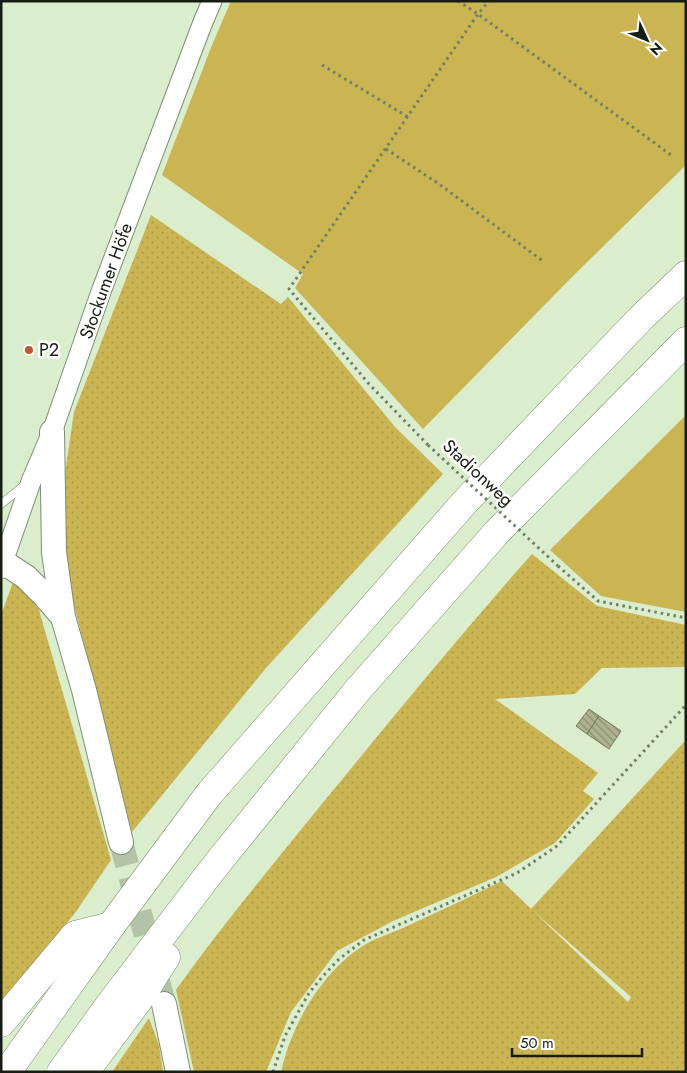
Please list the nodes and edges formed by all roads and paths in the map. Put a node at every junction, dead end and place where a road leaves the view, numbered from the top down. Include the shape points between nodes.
1 (212, 1) edge
2 (458, 1) edge
3 (489, 1) edge
4 (478, 14) junction
5 (322, 65) dead end
6 (408, 117) junction
7 (386, 149) junction
8 (671, 155) dead end
9 (544, 262) dead end
10 (686, 275) edge
11 (686, 341) edge
12 (52, 432) junction
13 (32, 479) junction
14 (1, 504) edge
15 (2, 563) edge
16 (63, 617) junction
17 (686, 618) edge
18 (686, 705) edge
19 (121, 842) tunnel mouth
20 (212, 870) junction
21 (111, 926) junction
22 (164, 1004) tunnel mouth
23 (1, 1023) edge
24 (6, 1072) edge
25 (61, 1072) edge
26 (85, 1072) edge
27 (178, 1072) edge
28 (273, 1072) edge

1 - 12 street, Stockumer Höfe via 119,244
2 - 4 path
3 - 4 path
4 - 6 path
4 - 8 path
5 - 6 path
6 - 7 path
7 - 9 path
7 - 17 path, Stadionweg, bridge via 289,289 370,384 428,445 598,601
10 - 21 highway via 464,503 209,794
11 - 20 highway via 498,531 356,692
12 - 13 street, Stockumer Höfe
12 - 16 main road via 54,552
13 - 14 lane
13 - 15 street, Stockumer Höfe
15 - 16 main road via 26,577
16 - 19 main road
18 - 28 path via 557,846 517,873 364,940 339,959 309,993 285,1036
20 - 25 highway
20 - 26 highway via 182,932 140,998
21 - 23 highway via 76,935
21 - 24 highway
22 - 27 main road

